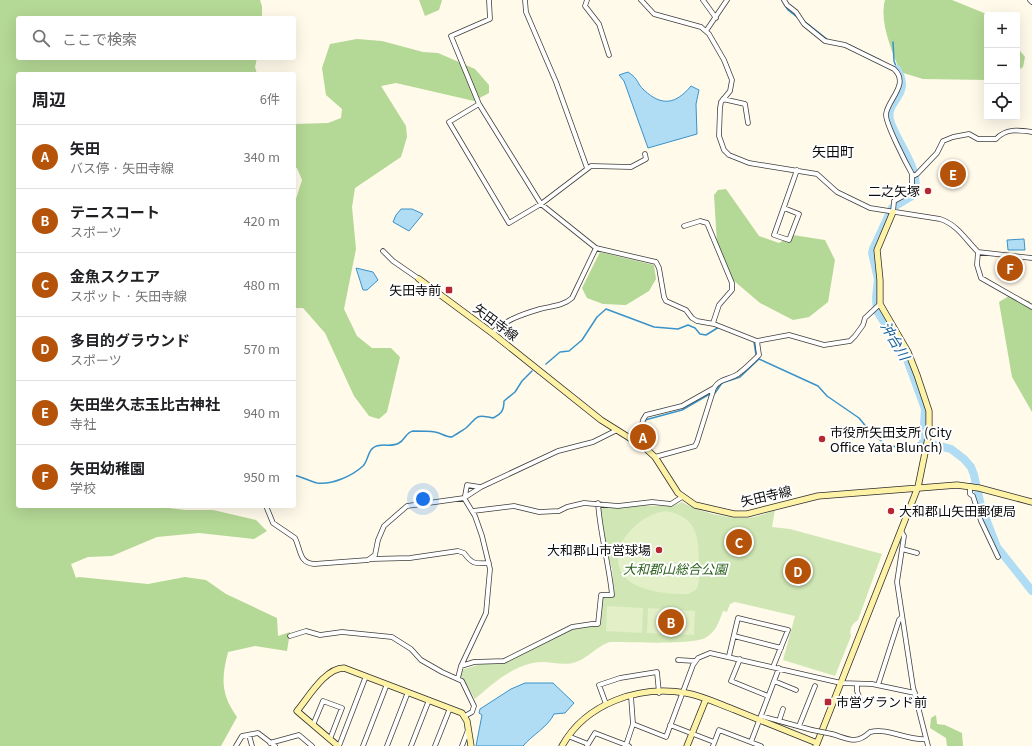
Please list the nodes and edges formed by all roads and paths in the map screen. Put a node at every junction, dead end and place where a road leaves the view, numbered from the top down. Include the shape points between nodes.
1 (489, 0) edge
2 (525, 0) edge
3 (587, 0) edge
4 (641, 0) edge
5 (703, 0) edge
6 (727, 0) edge
7 (784, 0) edge
8 (1030, 0) edge
9 (1032, 2) edge
10 (716, 18) junction
11 (706, 31) junction
12 (609, 55) dead end
13 (723, 99) junction
14 (479, 104) junction
15 (748, 123) dead end
16 (1032, 132) edge
17 (645, 154) dead end
18 (587, 168) junction
19 (797, 170) junction
20 (915, 175) junction
21 (541, 204) junction
22 (784, 208) junction
23 (892, 210) junction
24 (684, 226) dead end
25 (596, 248) junction
26 (383, 251) dead end
27 (978, 252) junction
28 (1032, 258) edge
29 (419, 280) joint
30 (880, 304) junction
31 (1032, 307) edge
32 (713, 323) junction
33 (492, 333) junction
34 (757, 341) junction
35 (713, 392) junction
36 (617, 430) junction
37 (638, 442) junction
38 (655, 457) junction
39 (971, 486) junction
40 (481, 487) junction
41 (918, 487) junction
42 (464, 497) junction
43 (682, 497) junction
44 (1032, 502) edge
45 (598, 503) junction
46 (267, 508) edge
47 (473, 511) junction
48 (900, 531) junction
49 (902, 549) junction
50 (917, 553) dead end
51 (998, 556) dead end
52 (371, 559) junction
53 (489, 564) junction
54 (902, 617) junction
55 (290, 636) dead end
56 (734, 636) junction
57 (781, 648) junction
58 (729, 656) junction
59 (740, 659) junction
60 (678, 660) dead end
61 (695, 661) junction
62 (461, 666) junction
63 (774, 667) junction
64 (778, 668) junction
65 (366, 676) junction
66 (458, 678) junction
67 (774, 681) junction
68 (841, 683) junction
69 (387, 684) junction
70 (856, 684) junction
71 (878, 685) junction
72 (815, 686) dead end
73 (796, 690) dead end
74 (408, 692) junction
75 (659, 693) junction
76 (682, 693) junction
77 (915, 693) junction
78 (631, 696) junction
79 (768, 696) junction
80 (706, 699) junction
81 (429, 700) junction
82 (606, 704) junction
83 (862, 705) dead end
84 (450, 708) junction
85 (783, 709) dead end
86 (465, 716) junction
87 (760, 718) junction
88 (779, 721) junction
89 (633, 724) junction
90 (314, 725) junction
91 (670, 725) junction
92 (799, 726) junction
93 (468, 729) junction
94 (692, 733) junction
95 (249, 734) junction
96 (568, 736) junction
97 (330, 739) junction
98 (926, 739) junction
99 (751, 742) junction
100 (270, 743) junction
101 (713, 744) edge
102 (817, 744) edge
103 (587, 745) edge
104 (627, 745) edge
105 (236, 746) edge
106 (252, 746) edge
107 (275, 746) edge
108 (312, 746) edge
109 (338, 746) edge
110 (363, 746) edge
111 (387, 746) edge
112 (411, 746) edge
113 (435, 746) edge
114 (462, 746) edge
115 (471, 746) edge
116 (562, 746) edge
117 (687, 746) edge
118 (760, 746) edge
119 (928, 746) edge

1 - 14 street via 490,19 451,36
2 - 18 street via 526,12 556,82
3 - 12 street via 585,6 599,24
4 - 11 street via 654,14 692,23
5 - 10 street
6 - 10 street
7 - 20 street via 801,22 826,41 845,45 896,72 899,88 889,105 886,118
8 - 9 street
10 - 11 street
11 - 13 street via 731,73 730,91
13 - 15 street via 745,104
13 - 19 street via 720,108 719,136 724,150 729,155 749,163
14 - 21 street
14 - 21 street via 449,122 509,223
16 - 20 street via 1012,130 1000,134 996,139 978,139 969,134 953,136 943,141 937,153
17 - 18 street via 646,160 631,167
18 - 21 street
19 - 22 street
19 - 23 street via 817,174 837,192 864,206
20 - 23 street via 910,191 897,199
21 - 25 street
22 - 22 street via 774,235 788,240 799,214
23 - 27 street via 950,223 959,229
23 - 30 street via 877,250
24 - 32 street via 700,221 707,223 732,283 732,290 719,305
25 - 32 street via 656,262 666,301 681,307 692,318
25 - 33 street via 572,298 565,304 539,309 502,323
26 - 29 street
27 - 28 street
27 - 31 street via 977,265 981,278
29 - 33 street, 矢田寺線
30 - 34 street via 865,318 856,336 842,343 824,345 789,335
30 - 41 street via 908,352 929,411 928,440
32 - 34 street
33 - 36 street, 矢田寺線 via 600,420
34 - 35 street via 757,357 738,374 718,382
35 - 37 street via 682,406 646,415
35 - 38 street via 694,446
36 - 37 street, 矢田寺線
36 - 40 street via 586,444 558,450
37 - 38 street, 矢田寺線
38 - 43 street, 矢田寺線
39 - 41 street, 矢田寺線
39 - 44 street, 矢田寺線
39 - 51 street via 970,494
40 - 42 street
40 - 42 street via 467,485
41 - 43 street, 矢田寺線 via 811,497 747,514 700,507
41 - 48 street
42 - 47 street
42 - 52 street via 407,506 384,526 375,555
43 - 45 street via 671,504 652,502 618,506
45 - 47 street via 584,503 559,511 545,512 514,506
45 - 62 street via 601,539 610,571 612,595 601,595 598,624 572,627 504,661 474,662
46 - 52 street via 273,523 295,538 301,558 306,562 314,564
47 - 53 street
48 - 49 street via 904,536
48 - 68 street
49 - 50 street
49 - 54 street via 897,577
52 - 53 street via 410,558 458,552 464,553 468,559 476,563
53 - 62 street via 486,613
54 - 71 street
54 - 77 street
55 - 66 street via 303,631 320,635 342,632 389,636 411,649 418,658
56 - 57 street
56 - 57 street via 738,618 788,630
56 - 58 street
57 - 63 street
58 - 59 street
58 - 61 street via 710,653 700,656
59 - 63 street
59 - 79 street via 731,681
60 - 61 street
61 - 76 street
62 - 66 street
63 - 64 street
64 - 67 street
64 - 68 street
65 - 69 street
65 - 90 street via 344,668 336,668 328,674 297,711
65 - 109 street
66 - 86 street via 466,687 474,706 472,712
67 - 73 street
67 - 79 street
68 - 70 street
68 - 102 street
69 - 74 street
69 - 110 street
70 - 71 street
70 - 83 street
71 - 77 street
72 - 92 street
74 - 81 street
74 - 111 street
75 - 76 street
75 - 78 street
75 - 82 street via 658,672 620,678 599,685
76 - 80 street
76 - 91 street
77 - 98 street
78 - 82 street
78 - 89 street
79 - 87 street
80 - 87 street
80 - 94 street
81 - 84 street
81 - 112 street
82 - 96 street via 586,717
84 - 86 street
84 - 113 street
85 - 88 street
86 - 93 street
87 - 88 street
87 - 99 street
87 - 102 street
88 - 92 street
89 - 91 street via 666,736
89 - 104 street
90 - 97 street
90 - 97 street via 323,701 342,708
91 - 94 street
92 - 98 street, bridge via 856,740 873,731
93 - 114 street
93 - 115 street
94 - 101 street
94 - 117 street
95 - 100 street via 258,733
95 - 105 street via 242,736
95 - 106 street
96 - 103 street
96 - 116 street
97 - 109 street
98 - 119 street
99 - 101 street via 719,730
99 - 118 street
100 - 107 street
100 - 108 street via 299,735
103 - 104 street via 595,733

